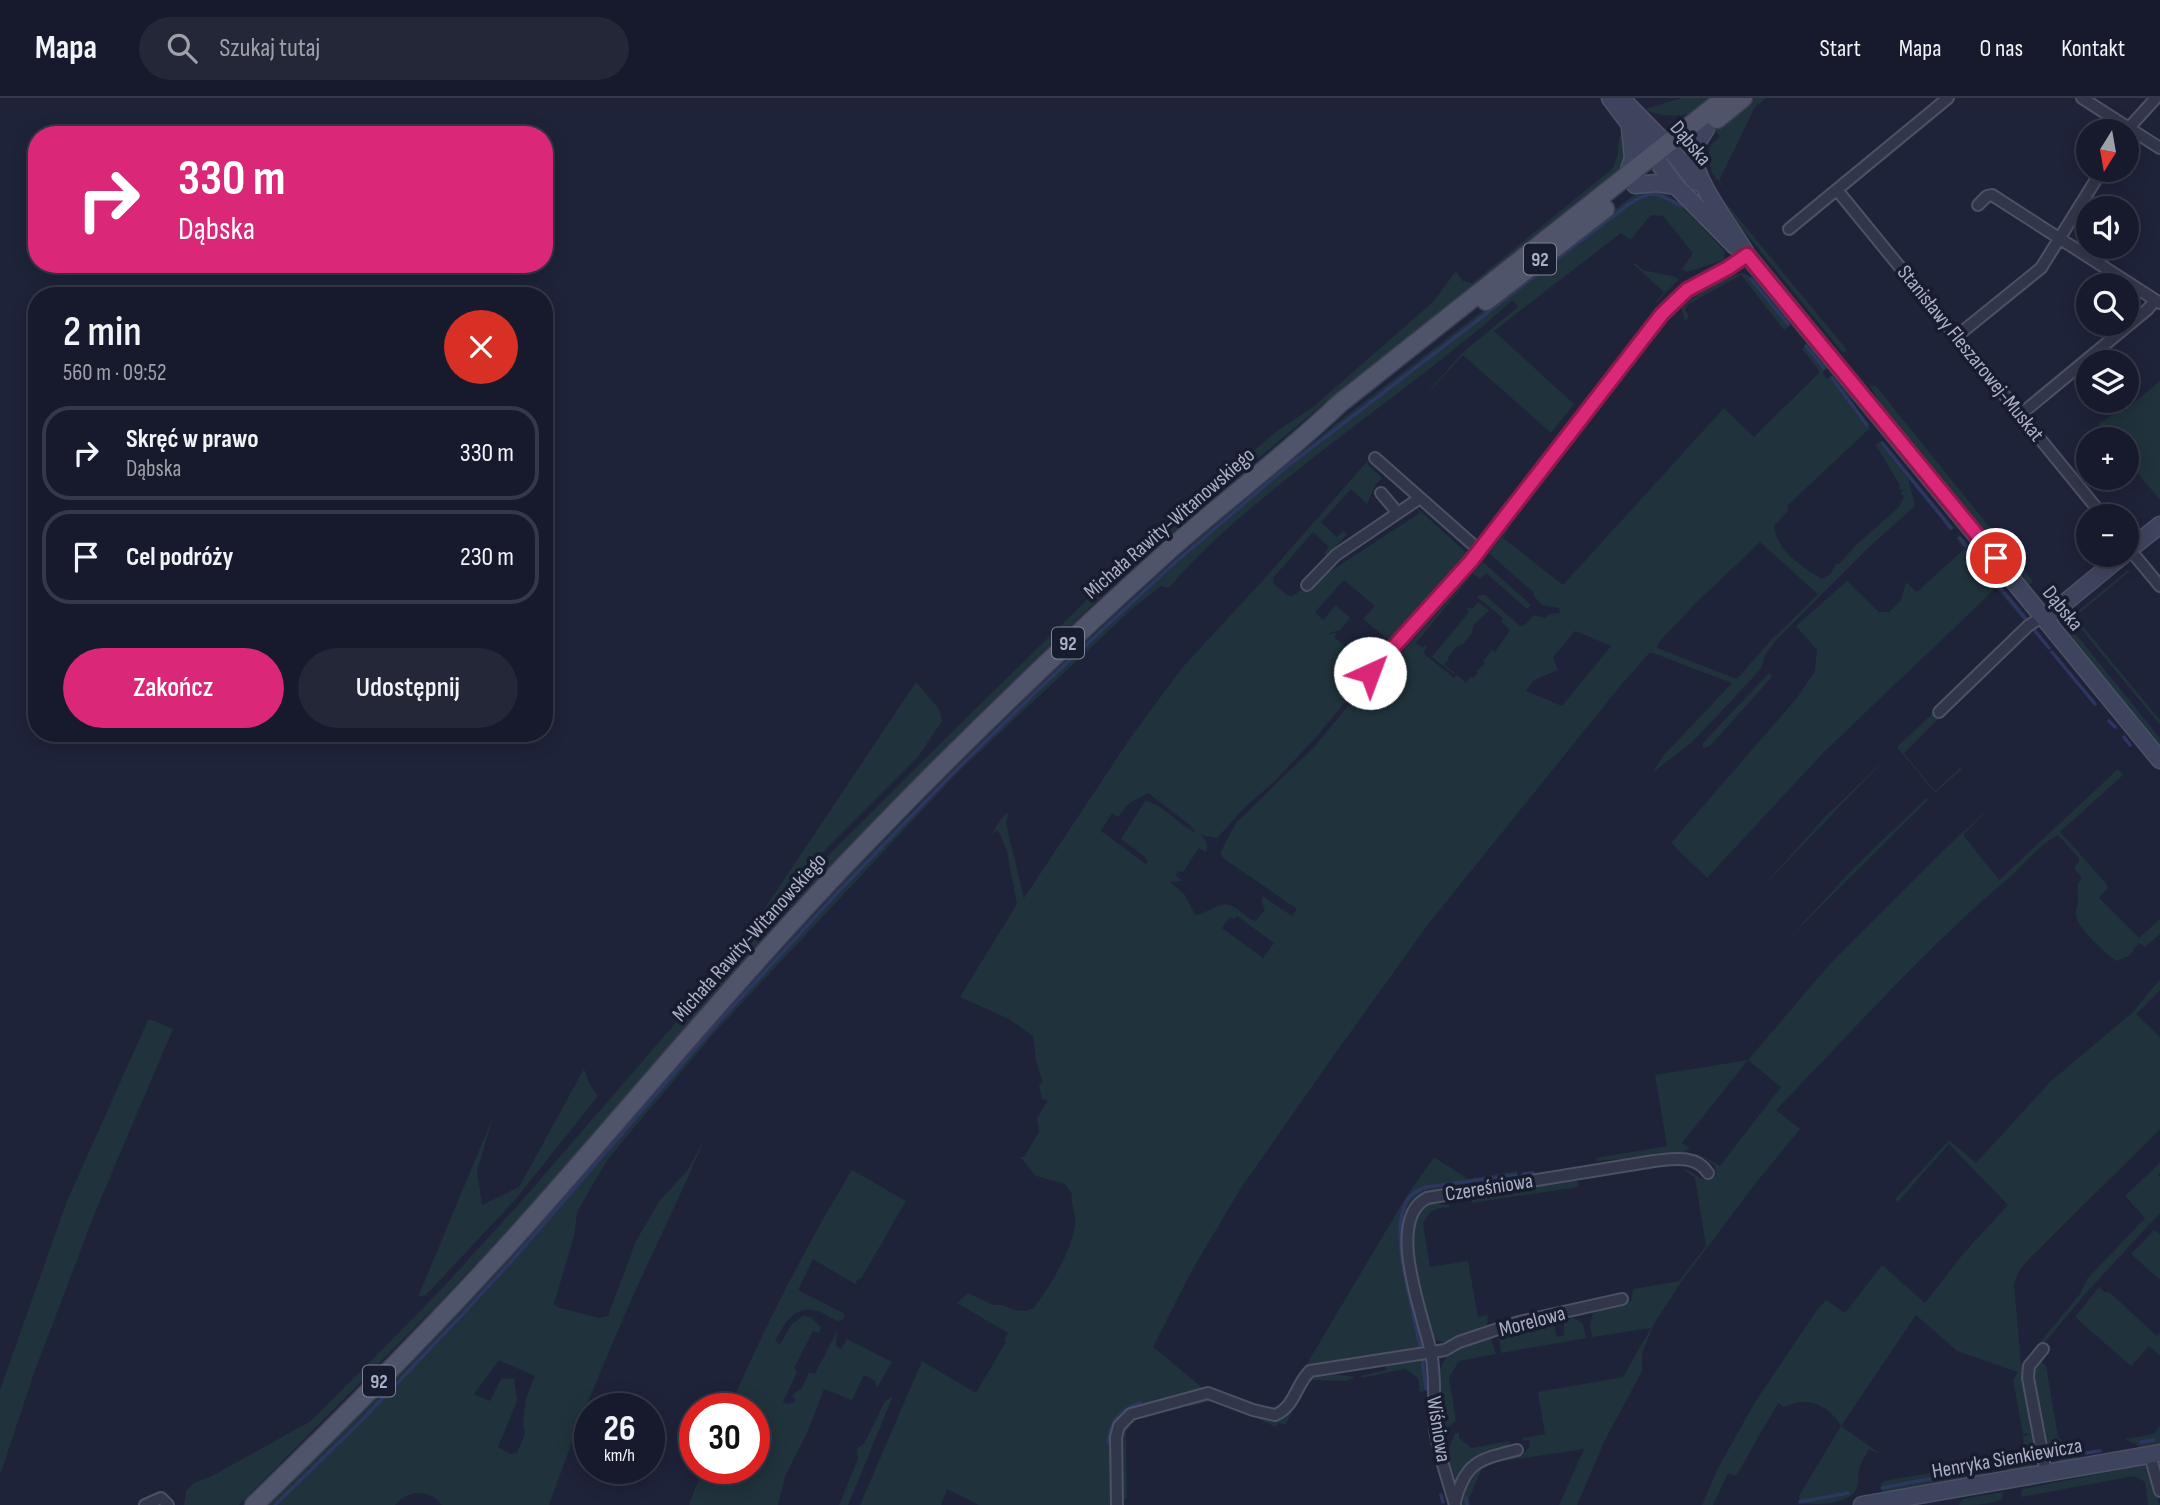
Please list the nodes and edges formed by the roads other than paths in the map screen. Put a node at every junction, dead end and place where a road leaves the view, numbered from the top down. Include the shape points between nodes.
1 (1610, 98) edge
2 (1621, 98) edge
3 (1725, 98) edge
4 (1743, 98) edge
5 (1948, 98) edge
6 (2081, 98) edge
7 (2156, 98) edge
8 (2111, 119) edge
9 (2137, 119) edge
10 (1630, 126) junction
11 (1706, 129) junction
12 (2139, 137) edge
13 (2160, 148) edge
14 (1664, 155) junction
15 (1631, 180) junction
16 (2095, 182) edge
17 (1676, 186) junction
18 (1837, 190) junction
19 (1978, 205) dead end
20 (1724, 219) junction
21 (1789, 229) dead end
22 (2059, 239) junction
23 (1747, 255) junction
24 (2158, 302) edge
25 (1957, 336) junction
26 (2021, 414) junction
27 (1375, 458) dead end
28 (1381, 493) dead end
29 (1420, 498) junction
30 (2093, 504) edge
31 (1398, 513) junction
32 (2160, 525) edge
33 (2139, 541) edge
34 (1479, 550) junction
35 (2139, 564) edge
36 (2106, 567) edge
37 (1307, 585) dead end
38 (2160, 586) edge
39 (2044, 618) junction
40 (1370, 673) dead end
41 (1939, 712) dead end
42 (2160, 760) edge
43 (1708, 1173) dead end
44 (1622, 1299) dead end
45 (1445, 1350) junction
46 (1431, 1351) junction
47 (2040, 1353) dead end
48 (1433, 1370) junction
49 (1517, 1450) dead end
50 (2155, 1454) edge
51 (2046, 1473) junction
52 (2160, 1491) edge
53 (145, 1505) edge
54 (168, 1505) edge
55 (254, 1505) edge
56 (1117, 1505) edge
57 (1455, 1505) edge
58 (1862, 1505) edge

1 - 10 street, Dąbska
2 - 14 street, Dąbska
3 - 14 main road, Michała Rawity-Witanowskiego / 92
4 - 11 main road, Michała Rawity-Witanowskiego / 92
5 - 18 street
6 - 8 street
7 - 9 street
10 - 14 street, Dąbska
10 - 15 street
11 - 14 main road, Michała Rawity-Witanowskiego / 92
11 - 20 street, Dąbska via 1695,146 1695,165
12 - 13 street
14 - 15 main road, Michała Rawity-Witanowskiego / 92
14 - 17 street, Dąbska
14 - 20 street, Dąbska
15 - 17 street, Dąbska
15 - 55 main road, Michała Rawity-Witanowskiego / 92 via 1309,432 1195,528 992,715 745,973 461,1295
16 - 22 street
17 - 23 street, Dąbska
18 - 21 street
18 - 25 street, Stanisławy Fleszarowej-Muskat
19 - 22 street via 1992,195
20 - 23 street, Dąbska
22 - 24 street
22 - 25 street via 2041,268
23 - 34 street via 1687,290 1662,314
23 - 39 street, Dąbska
24 - 26 street
25 - 26 street, Stanisławy Fleszarowej-Muskat
26 - 30 street, Stanisławy Fleszarowej-Muskat
27 - 29 street
28 - 31 street
29 - 31 street
29 - 34 street
31 - 37 street via 1336,555
32 - 33 street
34 - 40 street
35 - 38 street
36 - 39 street
39 - 41 street via 2028,626
39 - 42 street, Dąbska
43 - 46 street, Czereśniowa via 1693,1161 1674,1159 1421,1200 1409,1218 1408,1241 1414,1290
44 - 45 street, Morelowa via 1519,1322
45 - 46 street, Morelowa
45 - 48 street
46 - 48 street, Wiśniowa
46 - 56 street, Morelowa via 1310,1371 1280,1413 1265,1414 1218,1395 1202,1394 1131,1413 1119,1426 1116,1441
47 - 51 street via 2029,1366 2028,1378
48 - 57 street, Wiśniowa via 1437,1443
49 - 57 street, Wiśniowa via 1486,1457 1474,1465
50 - 51 street, Henryka Sienkiewicza
50 - 52 street
51 - 58 street, Henryka Sienkiewicza
53 - 54 street via 161,1498

